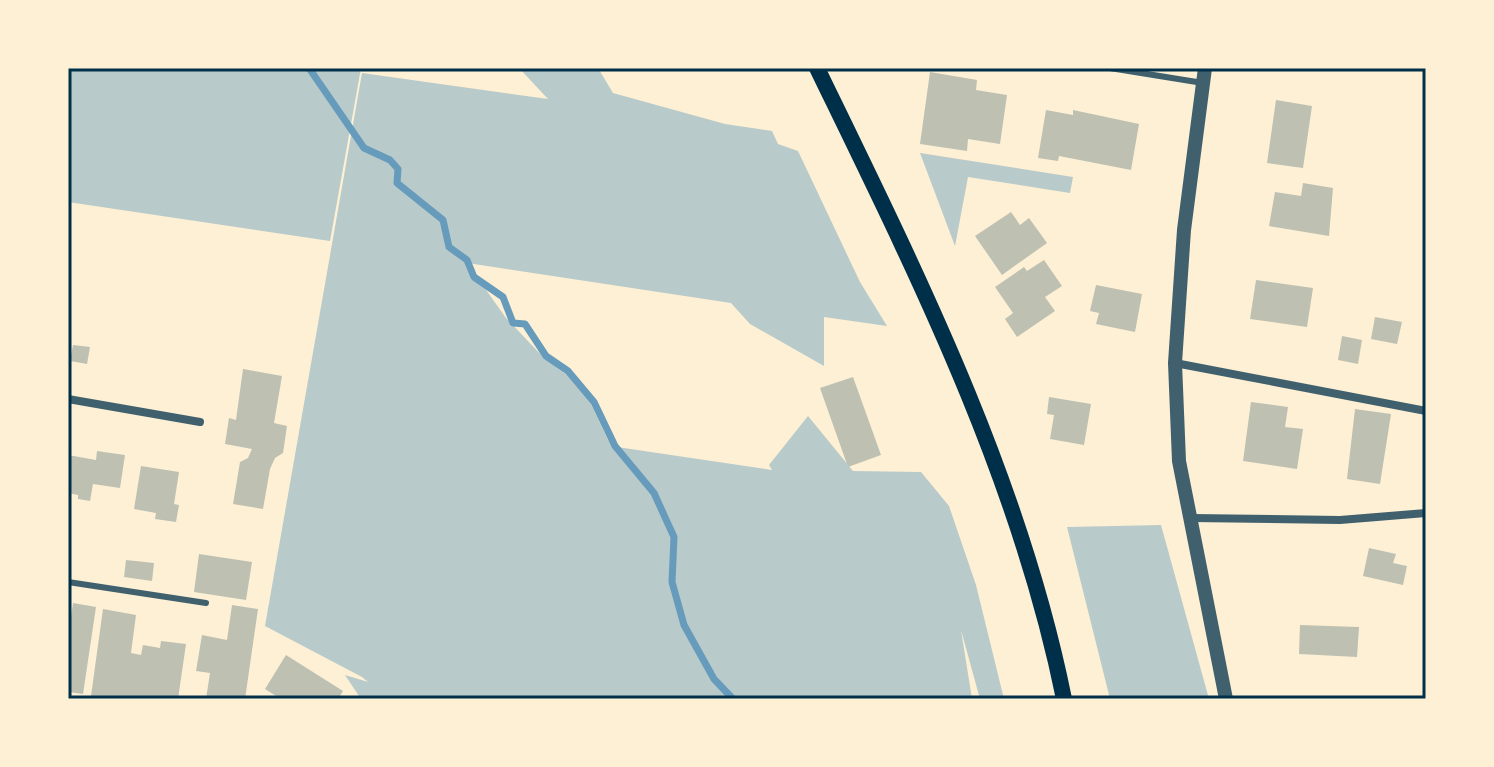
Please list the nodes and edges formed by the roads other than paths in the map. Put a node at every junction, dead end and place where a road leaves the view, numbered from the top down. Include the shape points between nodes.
1 (817, 68) edge
2 (1110, 68) edge
3 (1204, 76) edge
4 (1175, 363) junction
5 (68, 399) edge
6 (1426, 411) edge
7 (200, 422) dead end
8 (1426, 513) edge
9 (1191, 518) junction
10 (68, 582) edge
11 (206, 603) dead end
12 (1064, 699) edge
13 (1226, 699) edge

1 - 12 main road via 941,326 1006,486 1051,636
2 - 3 lane
3 - 4 street via 1184,230
4 - 6 street
4 - 9 street via 1179,461
5 - 7 street
8 - 9 street via 1340,520
9 - 13 street
10 - 11 lane

